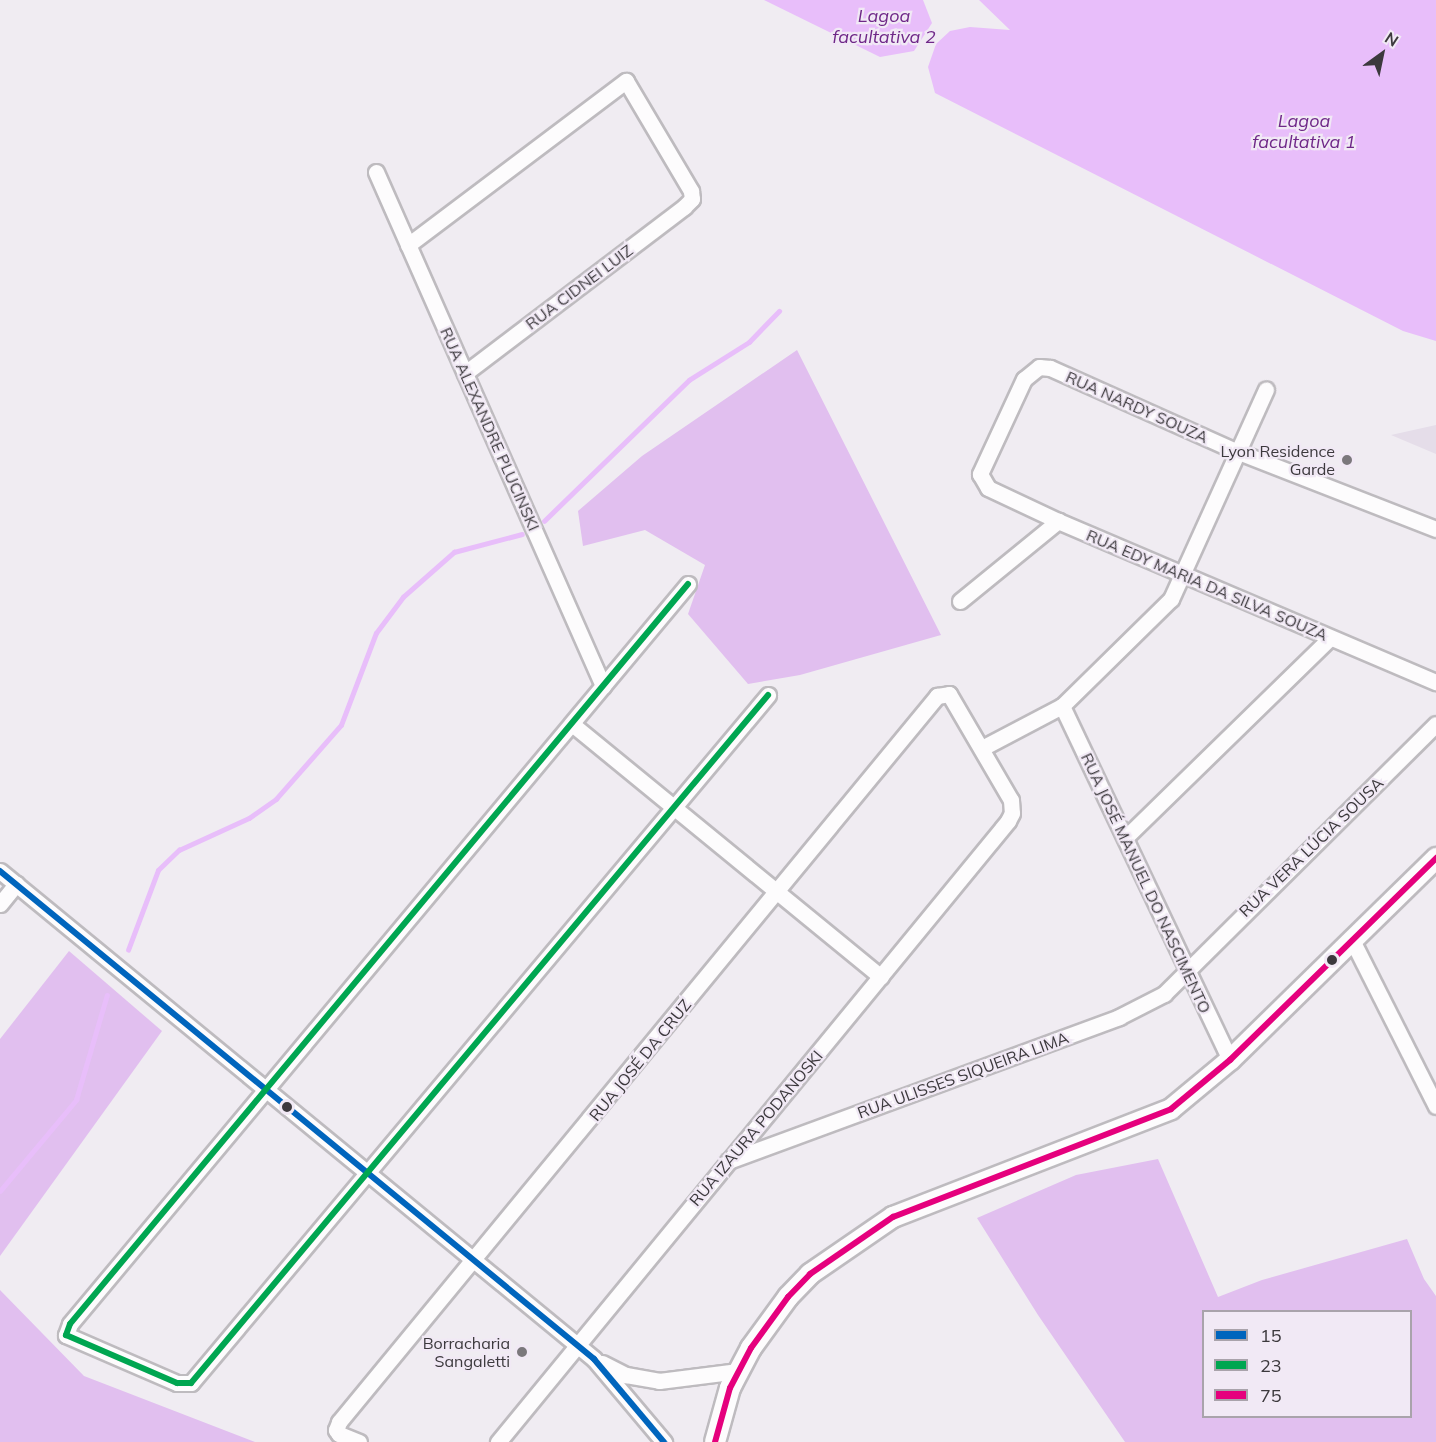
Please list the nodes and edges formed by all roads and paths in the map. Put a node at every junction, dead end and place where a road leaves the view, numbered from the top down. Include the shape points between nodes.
1 (376, 172) dead end
2 (408, 245) junction
3 (465, 373) junction
4 (1266, 390) dead end
5 (1238, 452) junction
6 (983, 482) joint
7 (1058, 521) junction
8 (1436, 529) edge
9 (1182, 576) junction
10 (688, 584) dead end
11 (960, 602) dead end
12 (1330, 638) junction
13 (1436, 682) edge
14 (603, 686) junction
15 (768, 695) dead end
16 (1062, 706) junction
17 (572, 724) junction
18 (1436, 724) edge
19 (982, 748) junction
20 (674, 808) junction
21 (1125, 838) junction
22 (1436, 858) edge
23 (0, 871) edge
24 (16, 884) junction
25 (778, 892) junction
26 (0, 904) edge
27 (1352, 940) junction
28 (1187, 969) junction
29 (881, 977) junction
30 (1230, 1060) junction
31 (268, 1091) junction
32 (1436, 1106) edge
33 (728, 1161) junction
34 (369, 1174) junction
35 (475, 1261) junction
36 (576, 1344) junction
37 (594, 1359) junction
38 (738, 1371) junction
39 (359, 1442) edge
40 (498, 1442) edge
41 (664, 1442) edge
42 (715, 1442) edge

1 - 2 street, RUA ALEXANDRE PLUCINSKI
2 - 3 street, RUA ALEXANDRE PLUCINSKI
2 - 3 street, RUA CIDNEI LUIZ via 626,81 691,191 692,199
3 - 14 street, RUA ALEXANDRE PLUCINSKI
4 - 5 street
5 - 6 street, RUA NARDY SOUZA via 1050,368 1039,367 1024,379 983,464
5 - 8 street, RUA NARDY SOUZA
5 - 9 street
6 - 7 street, RUA EDY MARIA DA SILVA SOUZA
7 - 9 street, RUA EDY MARIA DA SILVA SOUZA
7 - 11 street
9 - 12 street, RUA EDY MARIA DA SILVA SOUZA
9 - 16 street via 1161,609
10 - 14 street
12 - 13 street, RUA EDY MARIA DA SILVA SOUZA
12 - 21 street
14 - 17 street
15 - 20 street
16 - 19 street
16 - 21 street, RUA JOSÉ MANUEL DO NASCIMENTO
17 - 20 street
17 - 31 street
18 - 28 street, RUA VERA LÚCIA SOUSA
19 - 25 street, RUA JOSÉ DA CRUZ via 945,692 937,696
19 - 29 street, RUA IZAURA PODANOSKI via 1011,800 1012,813
20 - 25 street
20 - 34 street
21 - 28 street, RUA JOSÉ MANUEL DO NASCIMENTO
22 - 27 main road
23 - 24 street
24 - 26 street
24 - 31 street
25 - 29 street
25 - 35 street, RUA JOSÉ DA CRUZ
27 - 30 main road
27 - 32 street
28 - 30 street, RUA JOSÉ MANUEL DO NASCIMENTO
28 - 33 street, RUA ULISSES SIQUEIRA LIMA via 1164,994 1119,1017
29 - 33 street, RUA IZAURA PODANOSKI
30 - 38 main road via 1171,1109 893,1217 803,1282 766,1325
31 - 34 street
31 - 34 street via 70,1324 66,1335 177,1383 191,1383
33 - 36 street, RUA IZAURA PODANOSKI
34 - 35 street
35 - 36 street
35 - 39 street, RUA JOSÉ DA CRUZ via 336,1430
36 - 37 street
36 - 40 street, RUA IZAURA PODANOSKI
37 - 38 street via 626,1375 659,1381
37 - 41 street
38 - 42 main road

